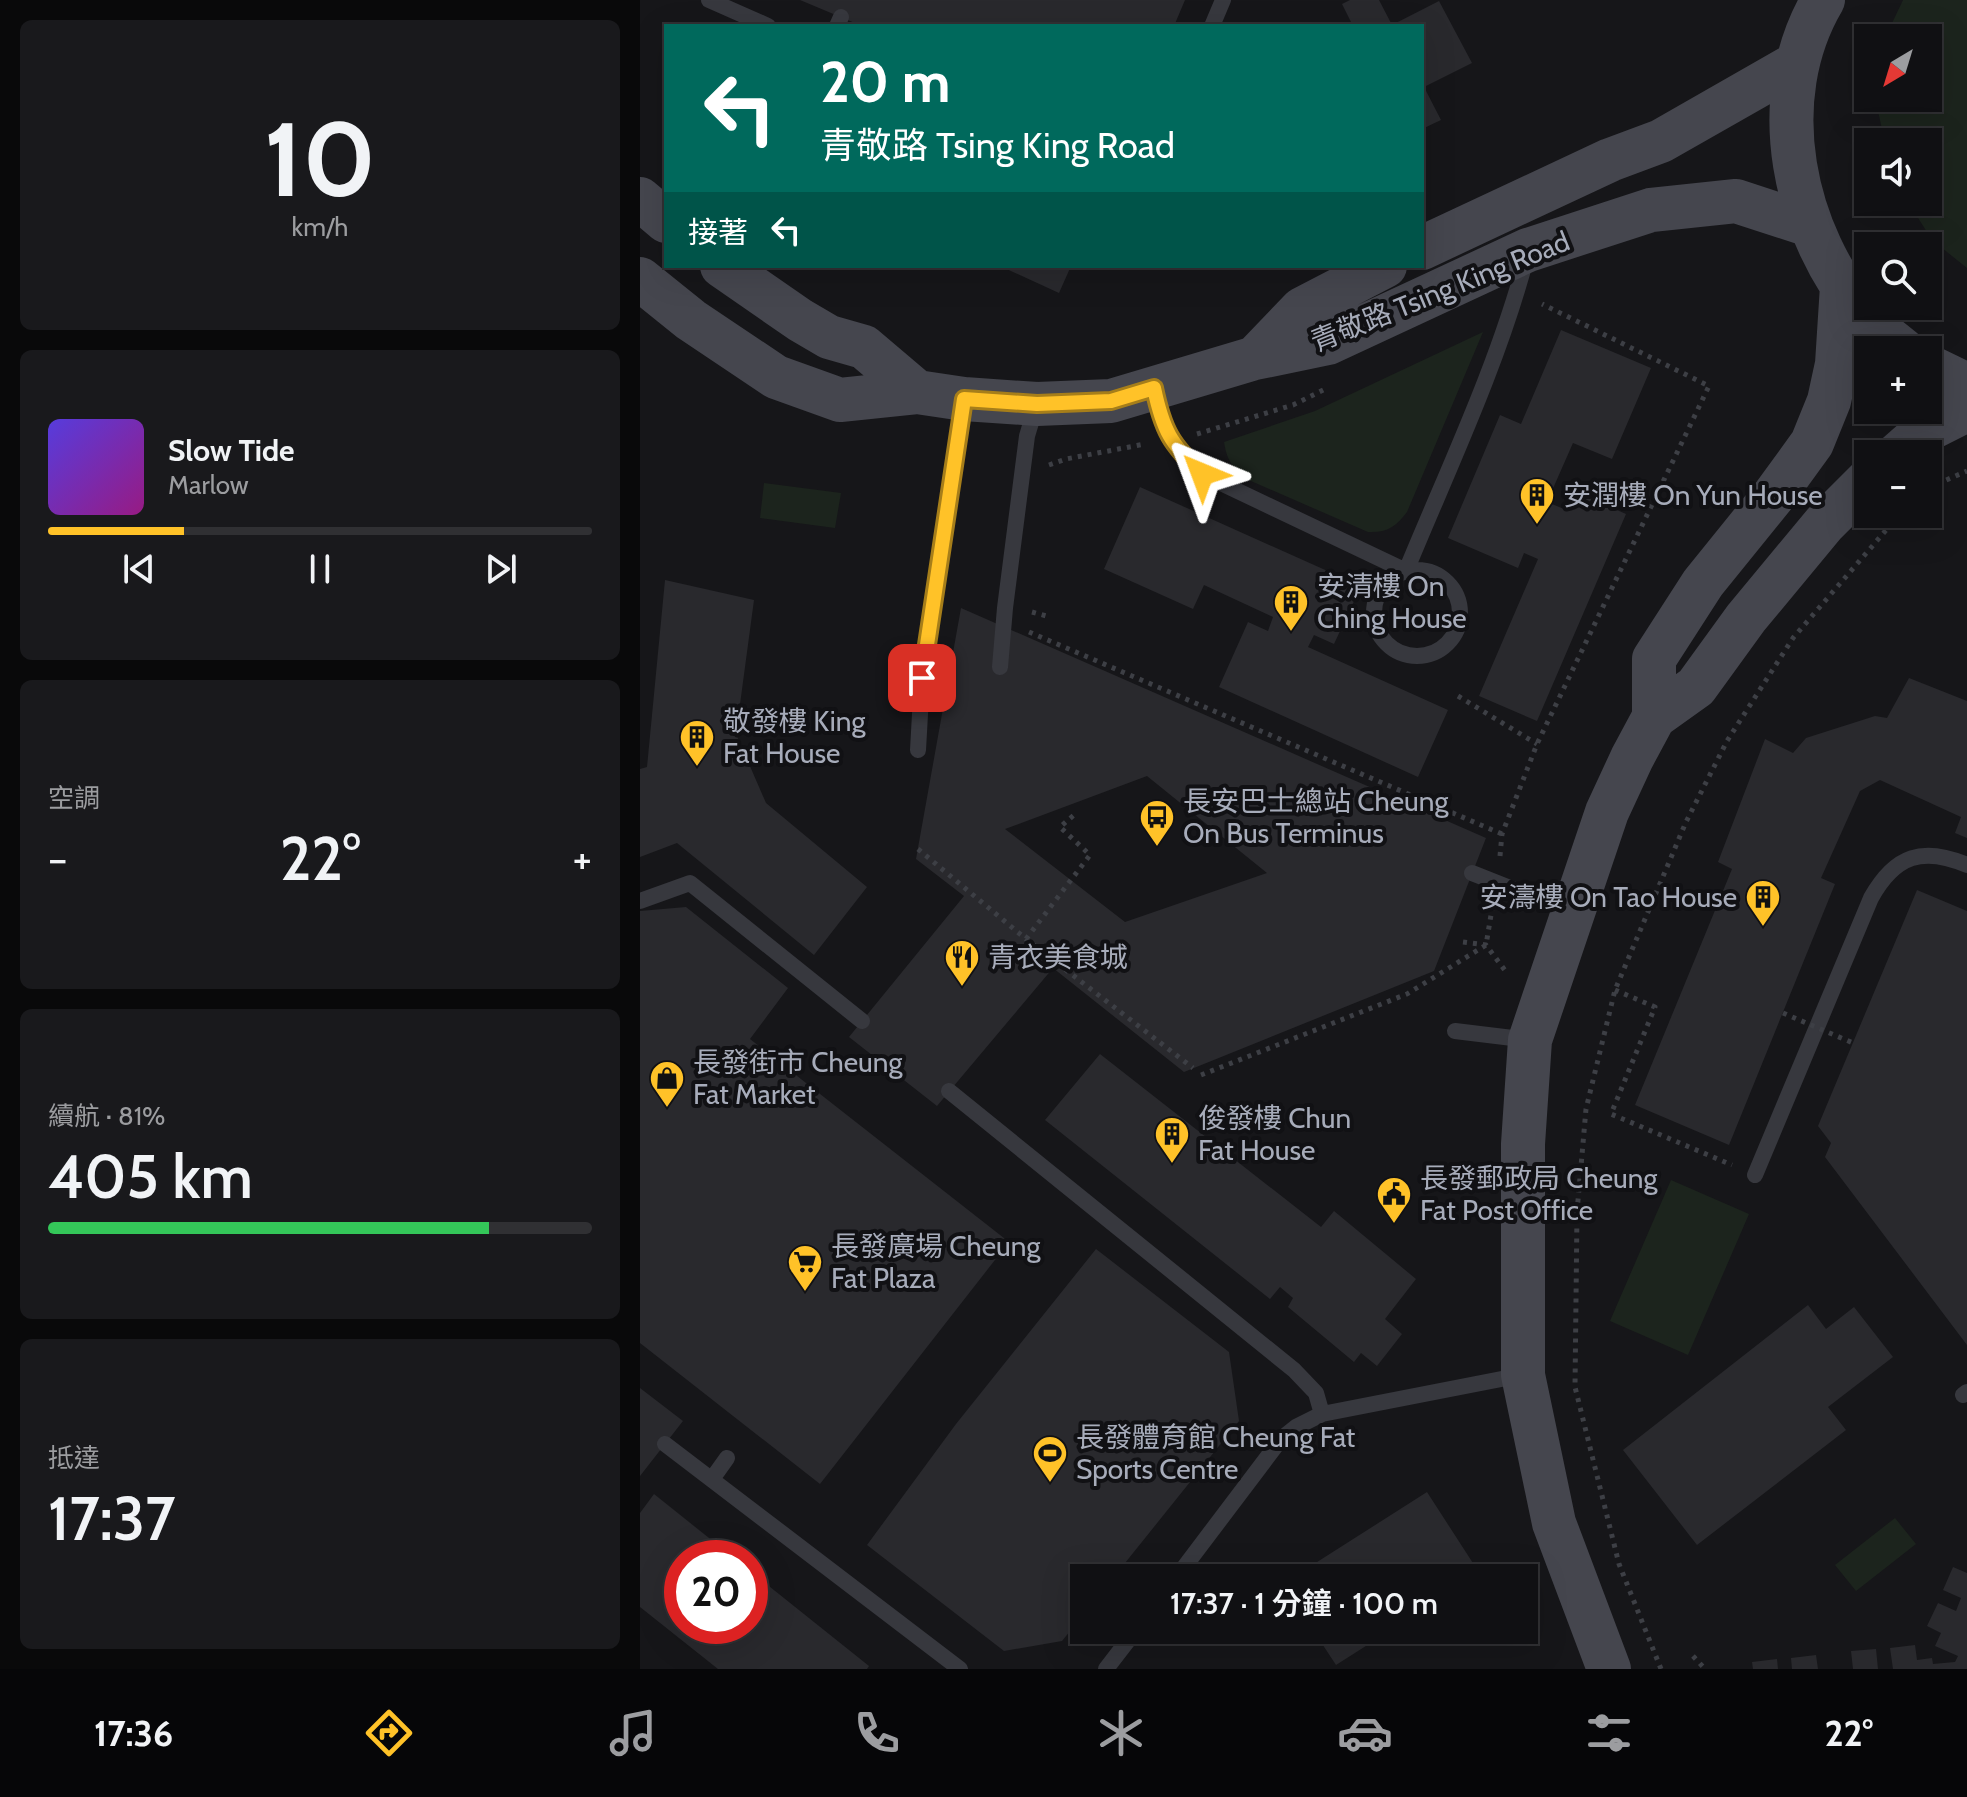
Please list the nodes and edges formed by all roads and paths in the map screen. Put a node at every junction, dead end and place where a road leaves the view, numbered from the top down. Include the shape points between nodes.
1 (709, 0) edge
2 (1223, 0) edge
3 (1823, 0) edge
4 (763, 24) edge
5 (1213, 24) edge
6 (1796, 64) junction
7 (640, 199) edge
8 (664, 219) edge
9 (1810, 225) junction
10 (1424, 247) edge
11 (1528, 250) junction
12 (725, 268) edge
13 (1381, 268) edge
14 (640, 279) edge
15 (1842, 286) junction
16 (1516, 294) junction
17 (1887, 336) edge
18 (1255, 358) junction
19 (1942, 373) edge
20 (1332, 385) dead end
21 (1967, 385) edge
22 (1154, 388) junction
23 (917, 392) junction
24 (964, 399) junction
25 (1037, 404) junction
26 (1967, 410) edge
27 (1171, 439) junction
28 (1914, 440) edge
29 (1044, 467) dead end
30 (1967, 471) edge
31 (1942, 482) edge
32 (1854, 494) edge
33 (1888, 528) edge
34 (1406, 571) junction
35 (1016, 626) dead end
36 (1000, 667) dead end
37 (1458, 696) dead end
38 (1654, 717) junction
39 (1537, 744) junction
40 (918, 750) dead end
41 (1074, 815) dead end
42 (1502, 834) junction
43 (918, 849) dead end
44 (1967, 865) edge
45 (1472, 873) dead end
46 (1496, 883) junction
47 (640, 901) edge
48 (1574, 913) junction
49 (1026, 939) junction
50 (1463, 942) dead end
51 (1486, 945) junction
52 (1615, 990) junction
53 (1783, 1013) dead end
54 (862, 1021) dead end
55 (1455, 1031) dead end
56 (1514, 1038) junction
57 (1853, 1043) dead end
58 (1193, 1068) dead end
59 (1201, 1075) dead end
60 (949, 1091) dead end
61 (1755, 1175) joint
62 (1523, 1375) junction
63 (1322, 1414) junction
64 (665, 1444) dead end
65 (727, 1458) dead end
66 (712, 1479) junction
67 (1187, 1564) edge
68 (1125, 1644) edge
69 (1693, 1656) dead end
70 (960, 1669) edge
71 (1106, 1669) edge
72 (1609, 1669) edge
73 (1661, 1669) edge
74 (1705, 1669) edge

1 - 4 lane
2 - 5 lane
3 - 6 main road
6 - 9 main road via 1793,155
6 - 10 main road, 青敬路 Tsing King Road via 1661,141
7 - 8 main road
9 - 11 main road, 青敬路 Tsing King Road via 1736,201 1680,205
9 - 15 main road
11 - 16 lane
11 - 18 main road, 青敬路 Tsing King Road via 1328,343
12 - 23 main road via 829,337 864,347
13 - 18 main road, 青敬路 Tsing King Road via 1302,309
14 - 23 main road, 青敬路 Tsing King Road via 776,377 840,400
15 - 17 main road
15 - 38 main road via 1837,364 1812,443 1703,583 1654,659
16 - 34 lane
16 - 39 path via 1709,386
18 - 22 main road, 青敬路 Tsing King Road
19 - 21 main road
20 - 27 path via 1293,405
22 - 25 main road, 青敬路 Tsing King Road via 1111,401
22 - 27 lane via 1161,422
23 - 24 main road, 青敬路 Tsing King Road
24 - 25 main road, 青敬路 Tsing King Road
24 - 40 lane via 922,678
25 - 36 lane via 1027,436
26 - 28 main road
27 - 29 path
27 - 34 lane via 1202,474
30 - 31 path
32 - 38 main road via 1746,618 1696,687
33 - 52 path via 1793,638 1727,741 1686,822
34 - 34 lane via 1426,570 1443,578 1456,594 1456,631 1444,647 1426,655 1407,655 1390,647 1378,632 1373,613 1377,594 1389,579
35 - 42 path
37 - 39 path
38 - 48 main road via 1607,812
39 - 42 path
41 - 49 path via 1060,827 1090,855
42 - 46 path
43 - 49 path
44 - 61 lane via 1945,856 1922,855 1900,862 1883,877
45 - 46 lane
46 - 48 lane
46 - 51 path
47 - 54 lane via 690,883
48 - 56 main road
49 - 58 path
50 - 51 path
51 - 56 path via 1507,970
51 - 59 path via 1407,994
52 - 61 path via 1655,1007 1611,1114
52 - 73 path via 1586,1109 1577,1212 1575,1387 1619,1564
53 - 57 path, bridge
55 - 56 lane
56 - 62 main road via 1523,1144
60 - 63 lane via 1294,1370 1316,1393
62 - 63 lane
62 - 72 main road via 1554,1523
63 - 67 lane via 1281,1439
64 - 66 lane
65 - 66 lane
66 - 70 lane
68 - 71 lane
69 - 74 path

